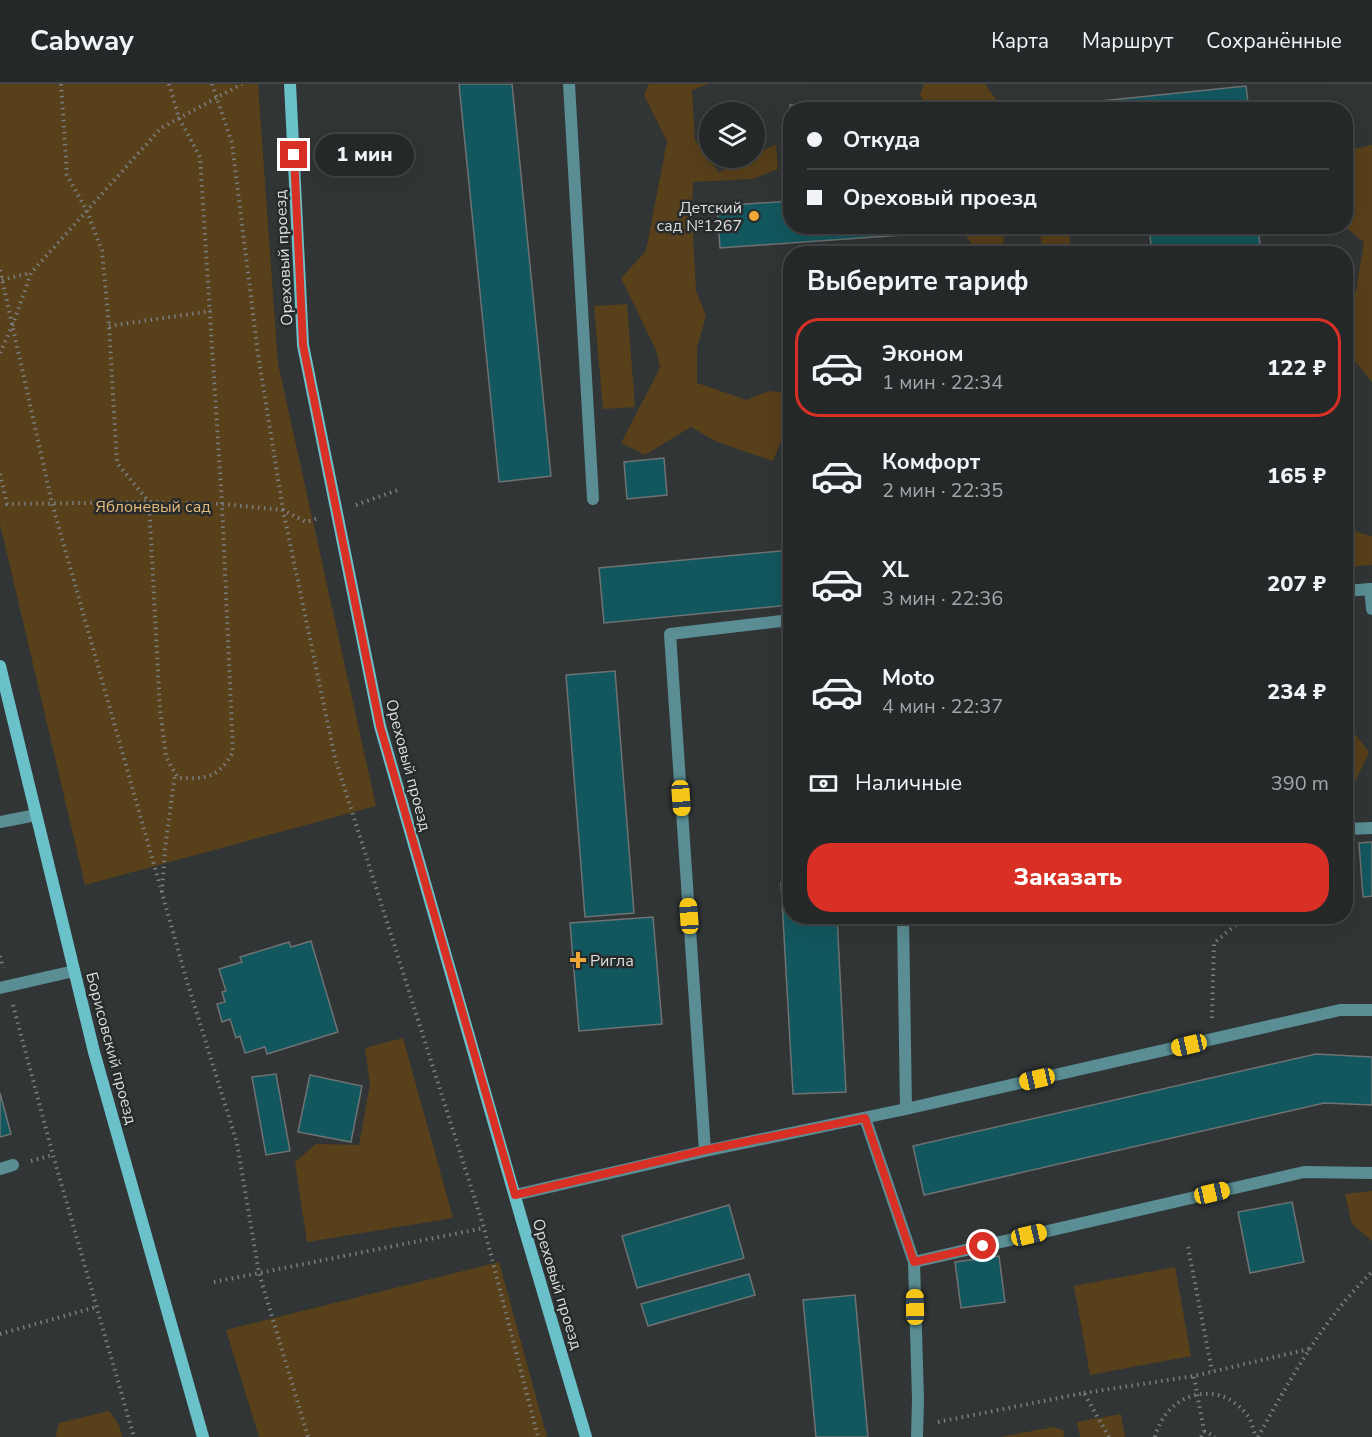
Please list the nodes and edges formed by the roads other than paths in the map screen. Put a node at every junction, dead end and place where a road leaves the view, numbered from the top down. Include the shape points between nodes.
1 (290, 84) edge
2 (569, 84) edge
3 (593, 499) dead end
4 (1371, 589) edge
5 (1353, 590) edge
6 (1372, 609) edge
7 (783, 621) edge
8 (0, 666) edge
9 (36, 815) junction
10 (0, 822) edge
11 (1372, 828) edge
12 (1353, 829) edge
13 (903, 924) edge
14 (74, 971) junction
15 (4, 987) edge
16 (1372, 1010) edge
17 (906, 1109) junction
18 (865, 1118) junction
19 (705, 1150) junction
20 (13, 1165) dead end
21 (0, 1169) edge
22 (1372, 1173) edge
23 (515, 1195) junction
24 (914, 1262) junction
25 (917, 1432) edge
26 (203, 1437) edge
27 (586, 1437) edge

1 - 23 street, Ореховый проезд via 303,345 340,535 380,726
2 - 3 lane
4 - 5 lane
4 - 6 lane
7 - 19 lane via 670,634
8 - 9 street, Борисовский проезд
9 - 10 lane
9 - 14 street, Борисовский проезд
11 - 12 lane
13 - 17 lane
14 - 15 lane
14 - 26 street, Борисовский проезд
16 - 17 lane via 1340,1010
17 - 18 lane
18 - 19 lane
18 - 24 lane
19 - 23 lane
20 - 21 lane
22 - 24 lane via 1304,1172
23 - 27 street, Ореховый проезд
24 - 25 lane

